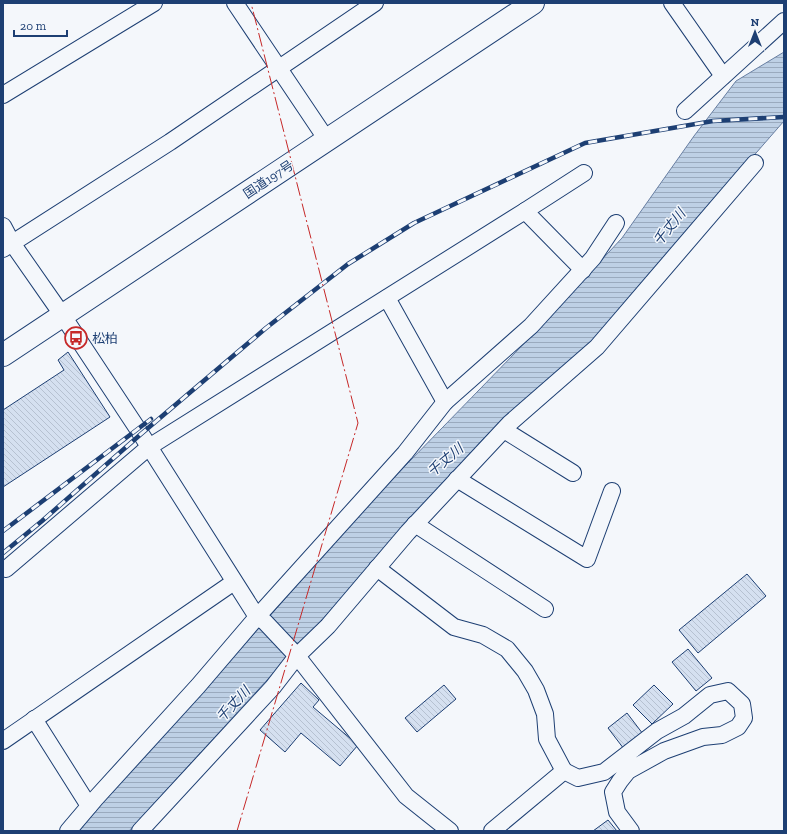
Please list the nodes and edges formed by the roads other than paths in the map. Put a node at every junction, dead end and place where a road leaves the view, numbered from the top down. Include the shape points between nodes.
1 (235, 3) edge
2 (375, 3) edge
3 (533, 3) edge
4 (672, 3) edge
5 (151, 4) edge
6 (781, 31) edge
7 (279, 68) junction
8 (723, 76) junction
9 (3, 95) edge
10 (685, 111) dead end
11 (327, 140) junction
12 (755, 163) dead end
13 (584, 173) dead end
14 (525, 211) junction
15 (616, 223) dead end
16 (3, 226) edge
17 (8, 246) edge
18 (583, 270) junction
19 (387, 298) junction
20 (63, 316) junction
21 (3, 355) edge
22 (445, 402) junction
23 (504, 430) junction
24 (149, 447) junction
25 (573, 473) dead end
26 (458, 479) junction
27 (612, 491) dead end
28 (415, 524) junction
29 (377, 568) junction
30 (6, 569) dead end
31 (234, 582) junction
32 (545, 609) dead end
33 (261, 620) junction
34 (297, 656) junction
35 (34, 719) junction
36 (3, 741) edge
37 (564, 770) junction
38 (89, 806) junction
39 (68, 831) edge
40 (140, 831) edge
41 (450, 831) edge
42 (492, 831) edge
43 (630, 831) edge

1 - 7 street
2 - 7 street
3 - 11 highway, 国道197号
4 - 8 street
5 - 9 street
6 - 8 street
7 - 11 street
7 - 17 street via 170,142
8 - 10 street
11 - 20 highway, 国道197号
12 - 23 street via 597,347
13 - 14 street
14 - 18 street
14 - 19 street
15 - 18 street
16 - 17 street
17 - 20 street
18 - 22 street via 531,326
19 - 22 street
19 - 24 street
20 - 21 highway, 国道197号
20 - 24 street
22 - 33 street via 405,453
23 - 25 street
23 - 26 street
24 - 30 street
24 - 31 street
26 - 27 street via 587,559
26 - 28 street
28 - 29 street
28 - 32 street
29 - 34 street via 328,626
29 - 37 street via 454,627 483,634 507,649 536,690 545,714 547,739
31 - 33 street
31 - 35 street
33 - 34 street
33 - 38 street
34 - 40 street via 273,687
34 - 41 street via 406,796
35 - 36 street
35 - 38 street
37 - 42 street
37 - 43 street via 578,778 604,772 657,731 684,716 710,695 728,691 742,704 744,718 738,727 722,735 703,737 664,751 628,771 620,781 613,792 617,812
38 - 39 street

